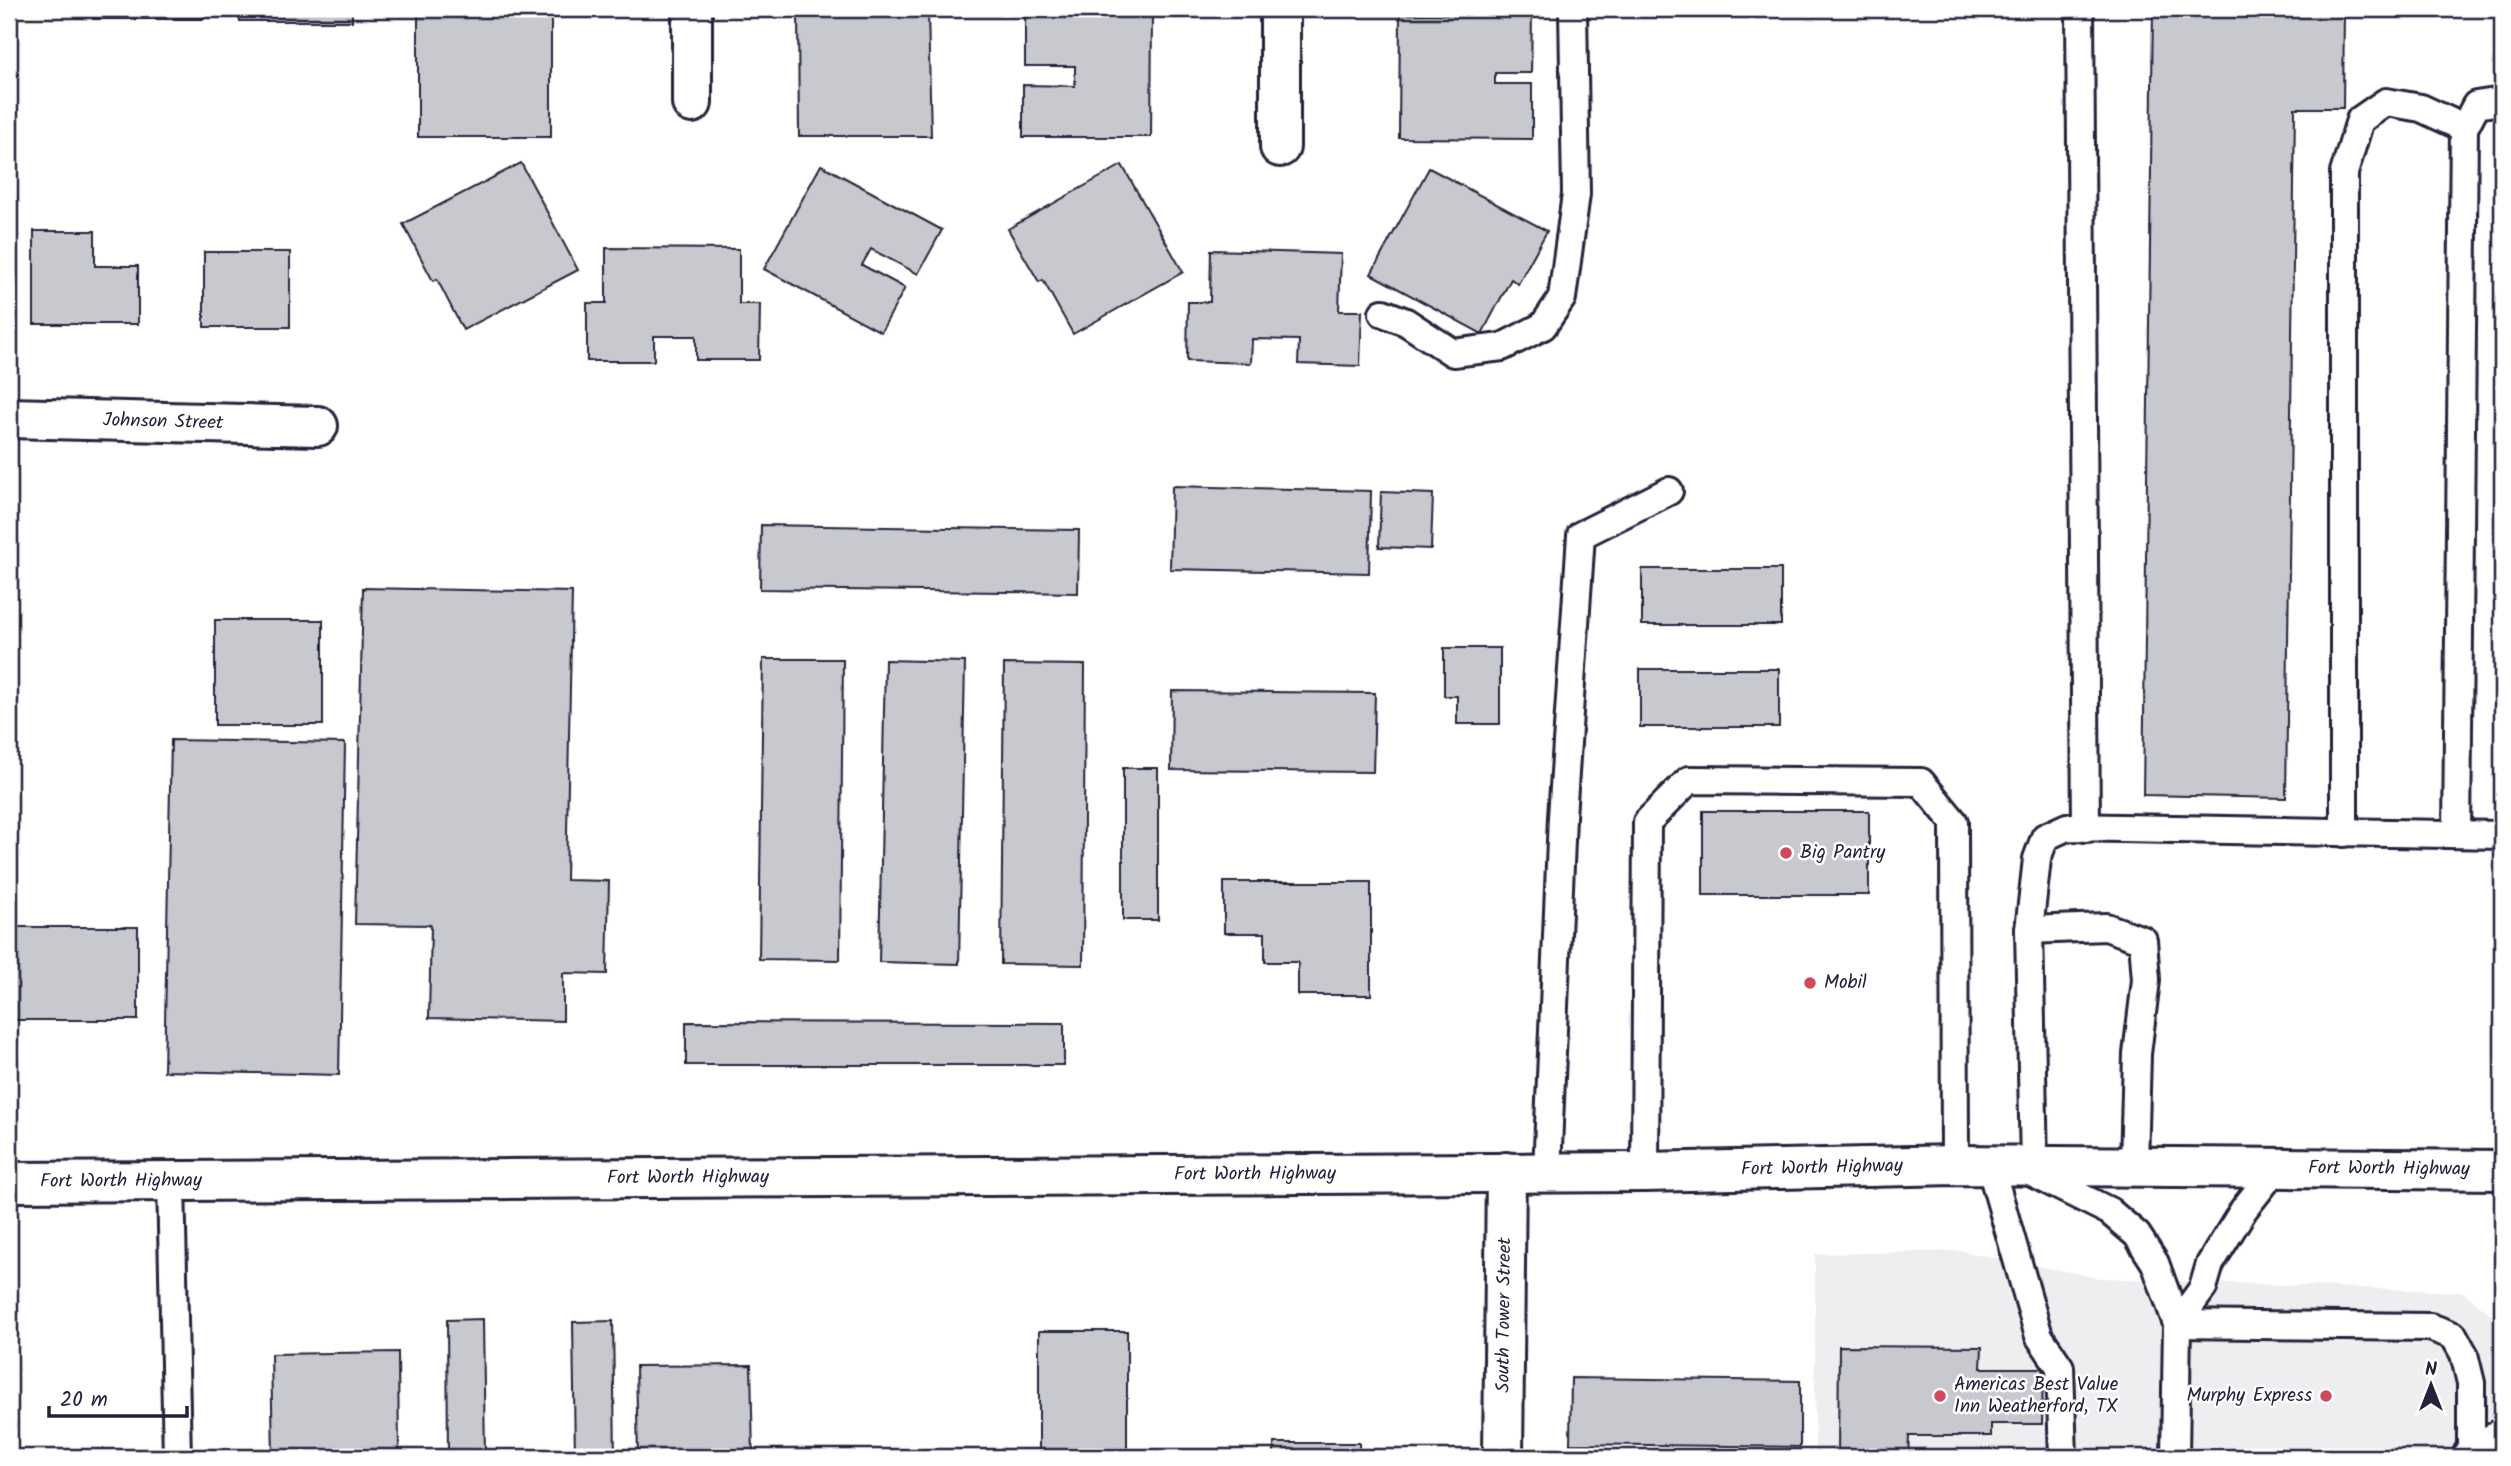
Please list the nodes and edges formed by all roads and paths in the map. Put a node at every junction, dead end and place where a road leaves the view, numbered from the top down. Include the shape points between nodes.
1 (692, 9) edge
2 (1280, 9) edge
3 (1573, 9) edge
4 (2080, 9) edge
5 (2502, 101) edge
6 (692, 103) dead end
7 (2465, 128) junction
8 (1280, 147) dead end
9 (1383, 313) dead end
10 (9, 418) edge
11 (318, 426) dead end
12 (1669, 491) dead end
13 (2086, 828) junction
14 (2344, 833) junction
15 (2457, 834) junction
16 (2502, 835) edge
17 (2029, 930) junction
18 (1998, 1165) junction
19 (2134, 1165) junction
20 (2277, 1167) junction
21 (2502, 1170) edge
22 (1506, 1172) junction
23 (1548, 1172) junction
24 (1646, 1172) junction
25 (171, 1181) junction
26 (9, 1182) edge
27 (2178, 1324) junction
28 (2483, 1452) edge
29 (177, 1457) edge
30 (1503, 1457) edge
31 (2063, 1457) edge
32 (2175, 1457) edge

1 - 6 main road
2 - 8 main road
3 - 9 lane via 1576,194 1562,298 1543,326 1502,347 1453,353 1406,322
4 - 13 lane
5 - 7 lane via 2476,105
7 - 14 lane via 2421,108 2386,102 2360,120 2344,173
7 - 15 lane
10 - 11 main road, Johnson Street
12 - 23 lane via 1581,535 1562,817
13 - 14 lane
13 - 17 lane via 2067,827 2045,837 2037,859
14 - 15 lane
15 - 16 lane
17 - 18 lane
17 - 19 lane via 2106,927 2143,940 2146,980 2137,1054
18 - 19 main road, Fort Worth Highway
18 - 24 main road, Fort Worth Highway
18 - 24 lane via 1954,822 1922,782 1689,780 1647,822
18 - 27 lane via 2109,1211 2137,1235 2155,1263
18 - 31 lane via 2039,1336 2060,1367
19 - 20 main road, Fort Worth Highway
20 - 21 main road, Fort Worth Highway
20 - 27 lane via 2244,1209 2210,1264 2203,1288
22 - 23 main road, Fort Worth Highway
22 - 25 main road, Fort Worth Highway
22 - 30 main road, South Tower Street
23 - 24 main road, Fort Worth Highway
25 - 26 main road, Fort Worth Highway
25 - 29 lane
27 - 28 lane via 2430,1327 2454,1336 2464,1354
27 - 32 lane

